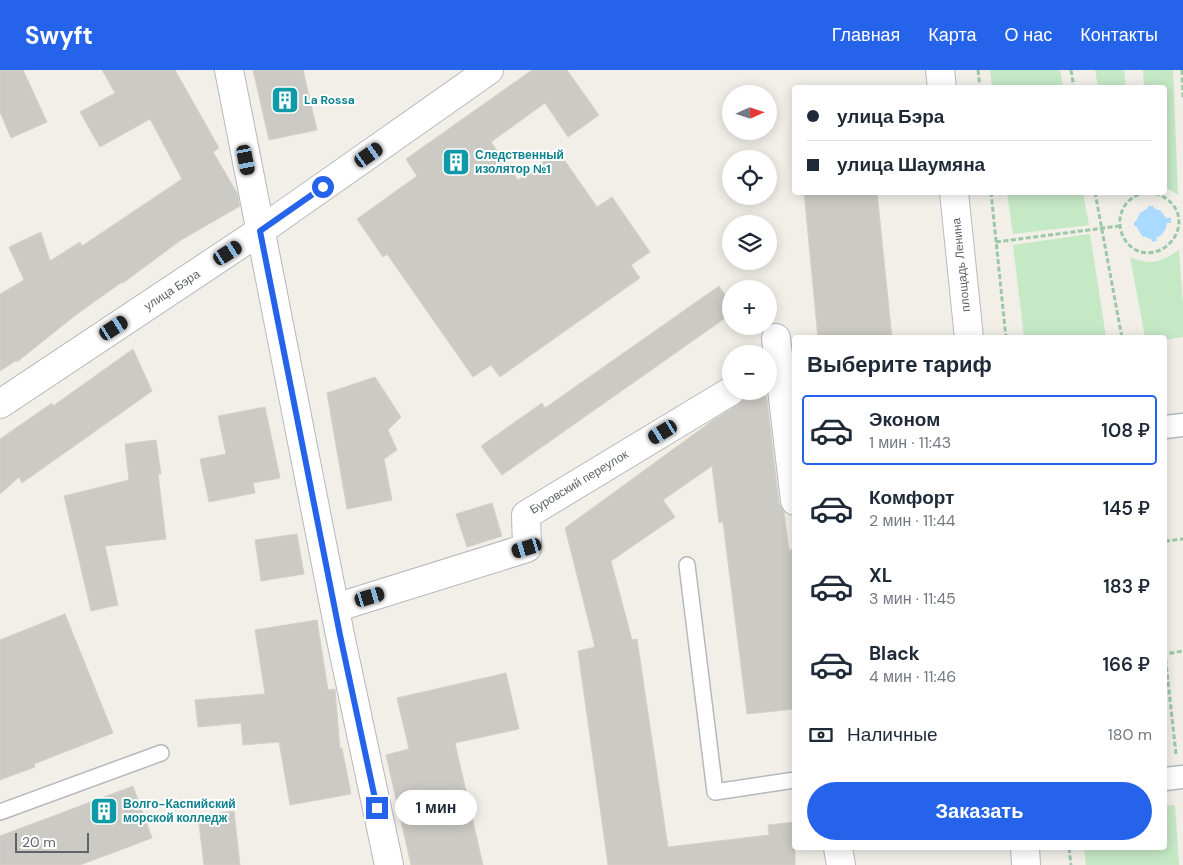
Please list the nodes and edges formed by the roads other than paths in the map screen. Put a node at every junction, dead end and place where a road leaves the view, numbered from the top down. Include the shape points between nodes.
1 (229, 70) edge
2 (489, 70) edge
3 (940, 70) edge
4 (942, 85) edge
5 (954, 195) edge
6 (260, 231) junction
7 (969, 335) edge
8 (777, 367) edge
9 (722, 396) edge
10 (0, 404) edge
11 (1183, 425) edge
12 (1167, 427) edge
13 (792, 452) edge
14 (686, 565) dead end
15 (335, 608) junction
16 (161, 753) dead end
17 (792, 780) edge
18 (0, 812) edge
19 (838, 850) edge
20 (1024, 850) edge
21 (389, 865) edge
22 (841, 865) edge
23 (1026, 865) edge

1 - 6 street
2 - 6 street, улица Бэра
3 - 4 street
5 - 7 street, площадь Ленина
6 - 10 street, улица Бэра
6 - 15 street
8 - 13 street
9 - 15 street, Буровский переулок via 526,515 527,548
11 - 12 street
14 - 17 lane via 715,792
15 - 21 street
16 - 18 lane
19 - 22 street
20 - 23 street

